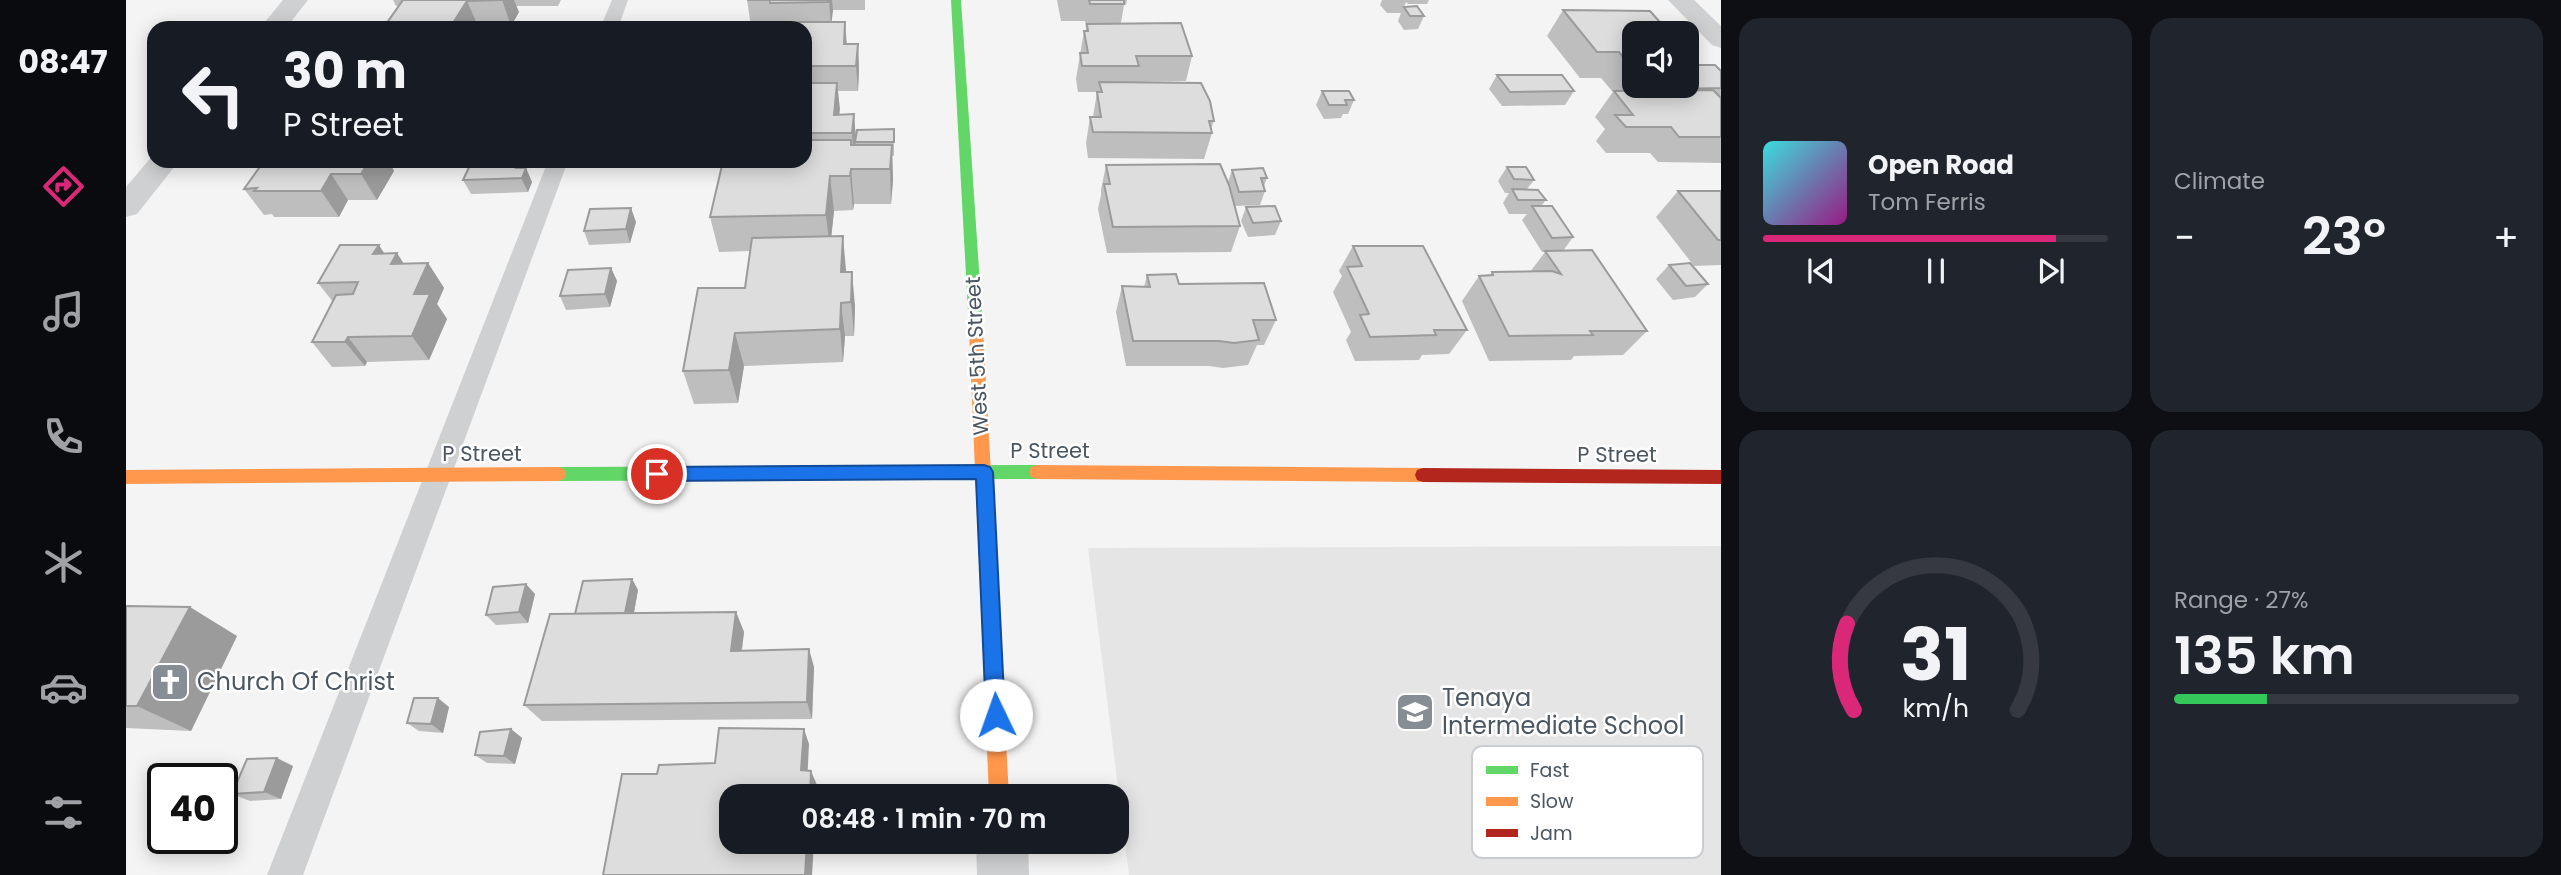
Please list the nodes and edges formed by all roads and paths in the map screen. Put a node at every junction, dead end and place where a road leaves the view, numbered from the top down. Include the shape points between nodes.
1 (296, 0) edge
2 (620, 0) edge
3 (956, 0) edge
4 (1680, 0) edge
5 (279, 21) edge
6 (612, 21) edge
7 (1721, 40) edge
8 (158, 168) edge
9 (555, 168) edge
10 (126, 207) edge
11 (984, 472) junction
12 (439, 475) junction
13 (126, 477) edge
14 (1721, 477) edge
15 (998, 784) edge
16 (1002, 854) edge
17 (285, 875) edge
18 (1003, 875) edge

1 - 5 street
2 - 6 lane
3 - 11 street, West 5th Street
4 - 7 street
8 - 10 street
9 - 12 lane
11 - 12 street, P Street
11 - 14 street, P Street
11 - 15 street, West 5th Street
12 - 13 street, P Street
12 - 17 lane
16 - 18 street

